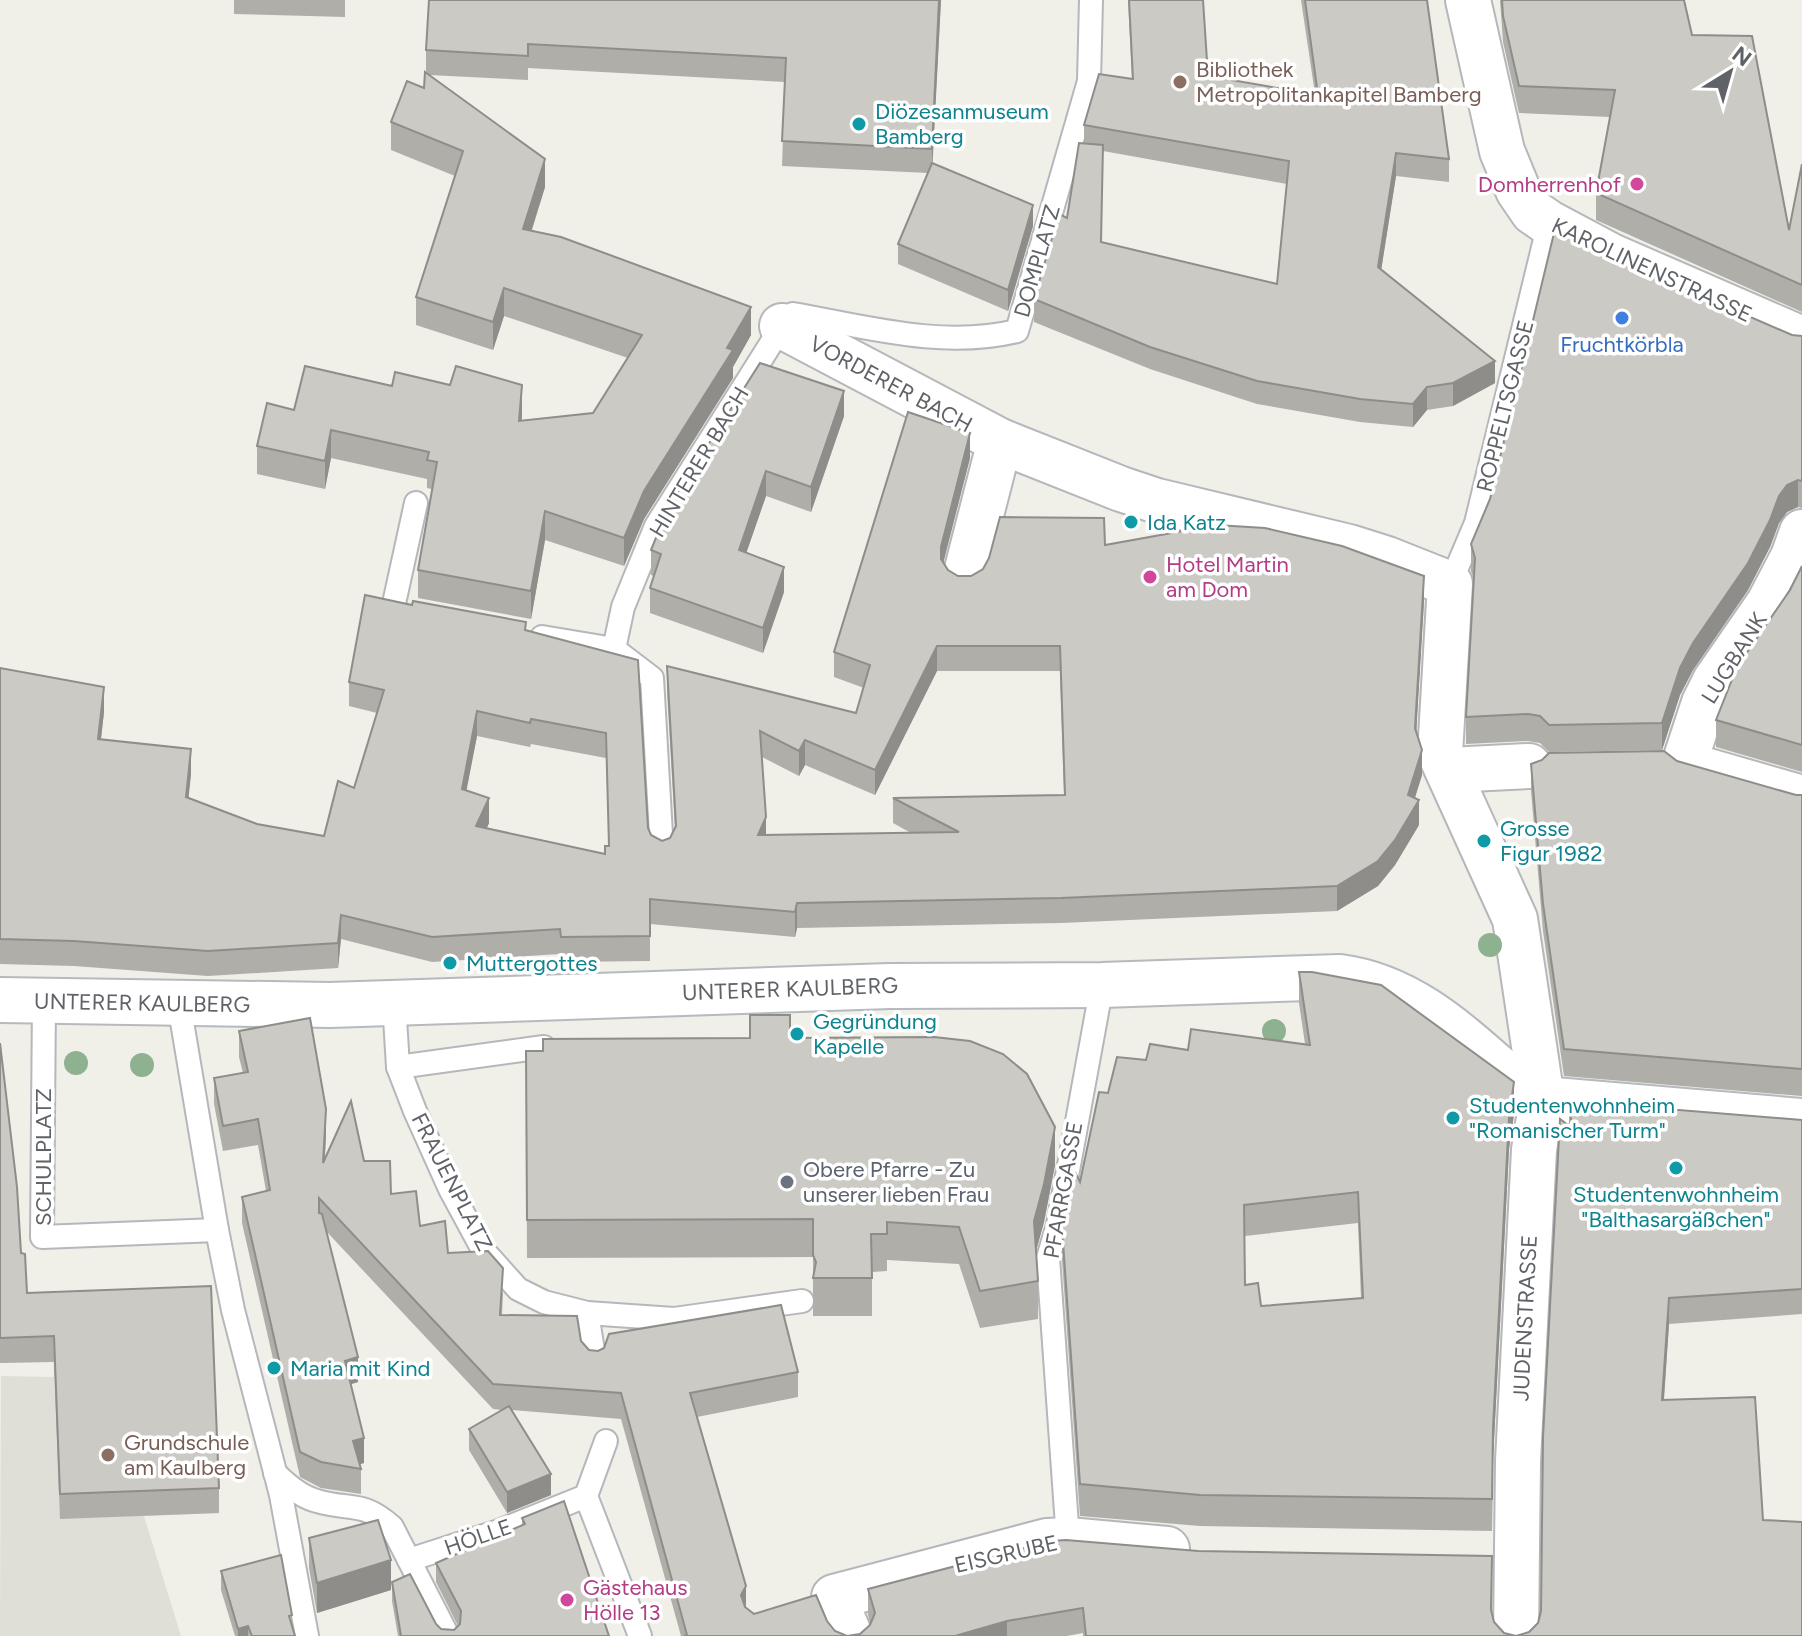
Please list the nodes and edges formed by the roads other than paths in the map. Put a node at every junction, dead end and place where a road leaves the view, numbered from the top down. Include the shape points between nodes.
1 (1091, 0) edge
2 (1468, 0) edge
3 (1549, 223) junction
4 (782, 326) junction
5 (1802, 339) edge
6 (1000, 441) junction
7 (416, 503) dead end
8 (1802, 532) edge
9 (965, 577) edge
10 (1450, 584) junction
11 (393, 608) edge
12 (513, 632) edge
13 (614, 649) junction
14 (1445, 762) junction
15 (1537, 766) edge
16 (1802, 798) edge
17 (662, 852) edge
18 (1102, 985) junction
19 (0, 1000) edge
20 (44, 1001) junction
21 (394, 1002) junction
22 (179, 1004) junction
23 (544, 1047) edge
24 (398, 1067) junction
25 (1542, 1099) junction
26 (1802, 1121) edge
27 (217, 1230) junction
28 (802, 1301) dead end
29 (587, 1313) junction
30 (595, 1363) edge
31 (606, 1441) dead end
32 (278, 1484) junction
33 (586, 1496) junction
34 (1068, 1540) junction
35 (1205, 1551) edge
36 (1472, 1556) edge
37 (1517, 1556) junction
38 (409, 1560) junction
39 (830, 1613) edge
40 (307, 1636) edge
41 (448, 1636) edge
42 (640, 1636) edge
43 (1516, 1636) edge

1 - 4 lane, DOMPLATZ via 1089,81 1017,331 962,340 793,314
2 - 3 street, KAROLINENSTRASSE via 1502,151 1518,190 1533,212
3 - 5 street, KAROLINENSTRASSE via 1611,256
3 - 10 lane, ROPPELTSGASSE via 1476,523
4 - 6 street, VORDERER BACH
4 - 13 lane, HINTERER BACH via 656,526 623,607
6 - 9 street, VORDERER BACH
6 - 10 street, VORDERER BACH via 1157,501 1349,547
7 - 11 lane
8 - 16 street, LUGBANK via 1769,603 1715,681 1676,764
10 - 14 street
12 - 13 lane
13 - 17 lane via 652,678
14 - 15 street
14 - 25 street, JUDENSTRASSE via 1515,919
18 - 21 street, UNTERER KAULBERG via 890,986
18 - 25 street, UNTERER KAULBERG via 1366,980 1427,1009 1525,1091
18 - 34 lane, PFARRGASSE via 1048,1258
19 - 20 street, UNTERER KAULBERG
20 - 22 street, UNTERER KAULBERG
20 - 27 lane, SCHULPLATZ via 42,1237
21 - 22 street, UNTERER KAULBERG
21 - 24 lane, FRAUENPLATZ
22 - 27 lane
23 - 24 lane
24 - 29 lane, FRAUENPLATZ via 450,1189 483,1250 518,1289
25 - 26 street
25 - 37 street, JUDENSTRASSE via 1534,1150
27 - 32 lane
28 - 29 lane, FRAUENPLATZ via 674,1319
29 - 30 lane
31 - 33 lane
32 - 38 lane via 316,1501 378,1514 392,1527
32 - 40 lane
33 - 38 lane, HÖLLE
33 - 42 lane
34 - 35 street, EISGRUBE
34 - 39 street, EISGRUBE via 1047,1541
36 - 37 street
37 - 43 street, JUDENSTRASSE
38 - 41 lane

